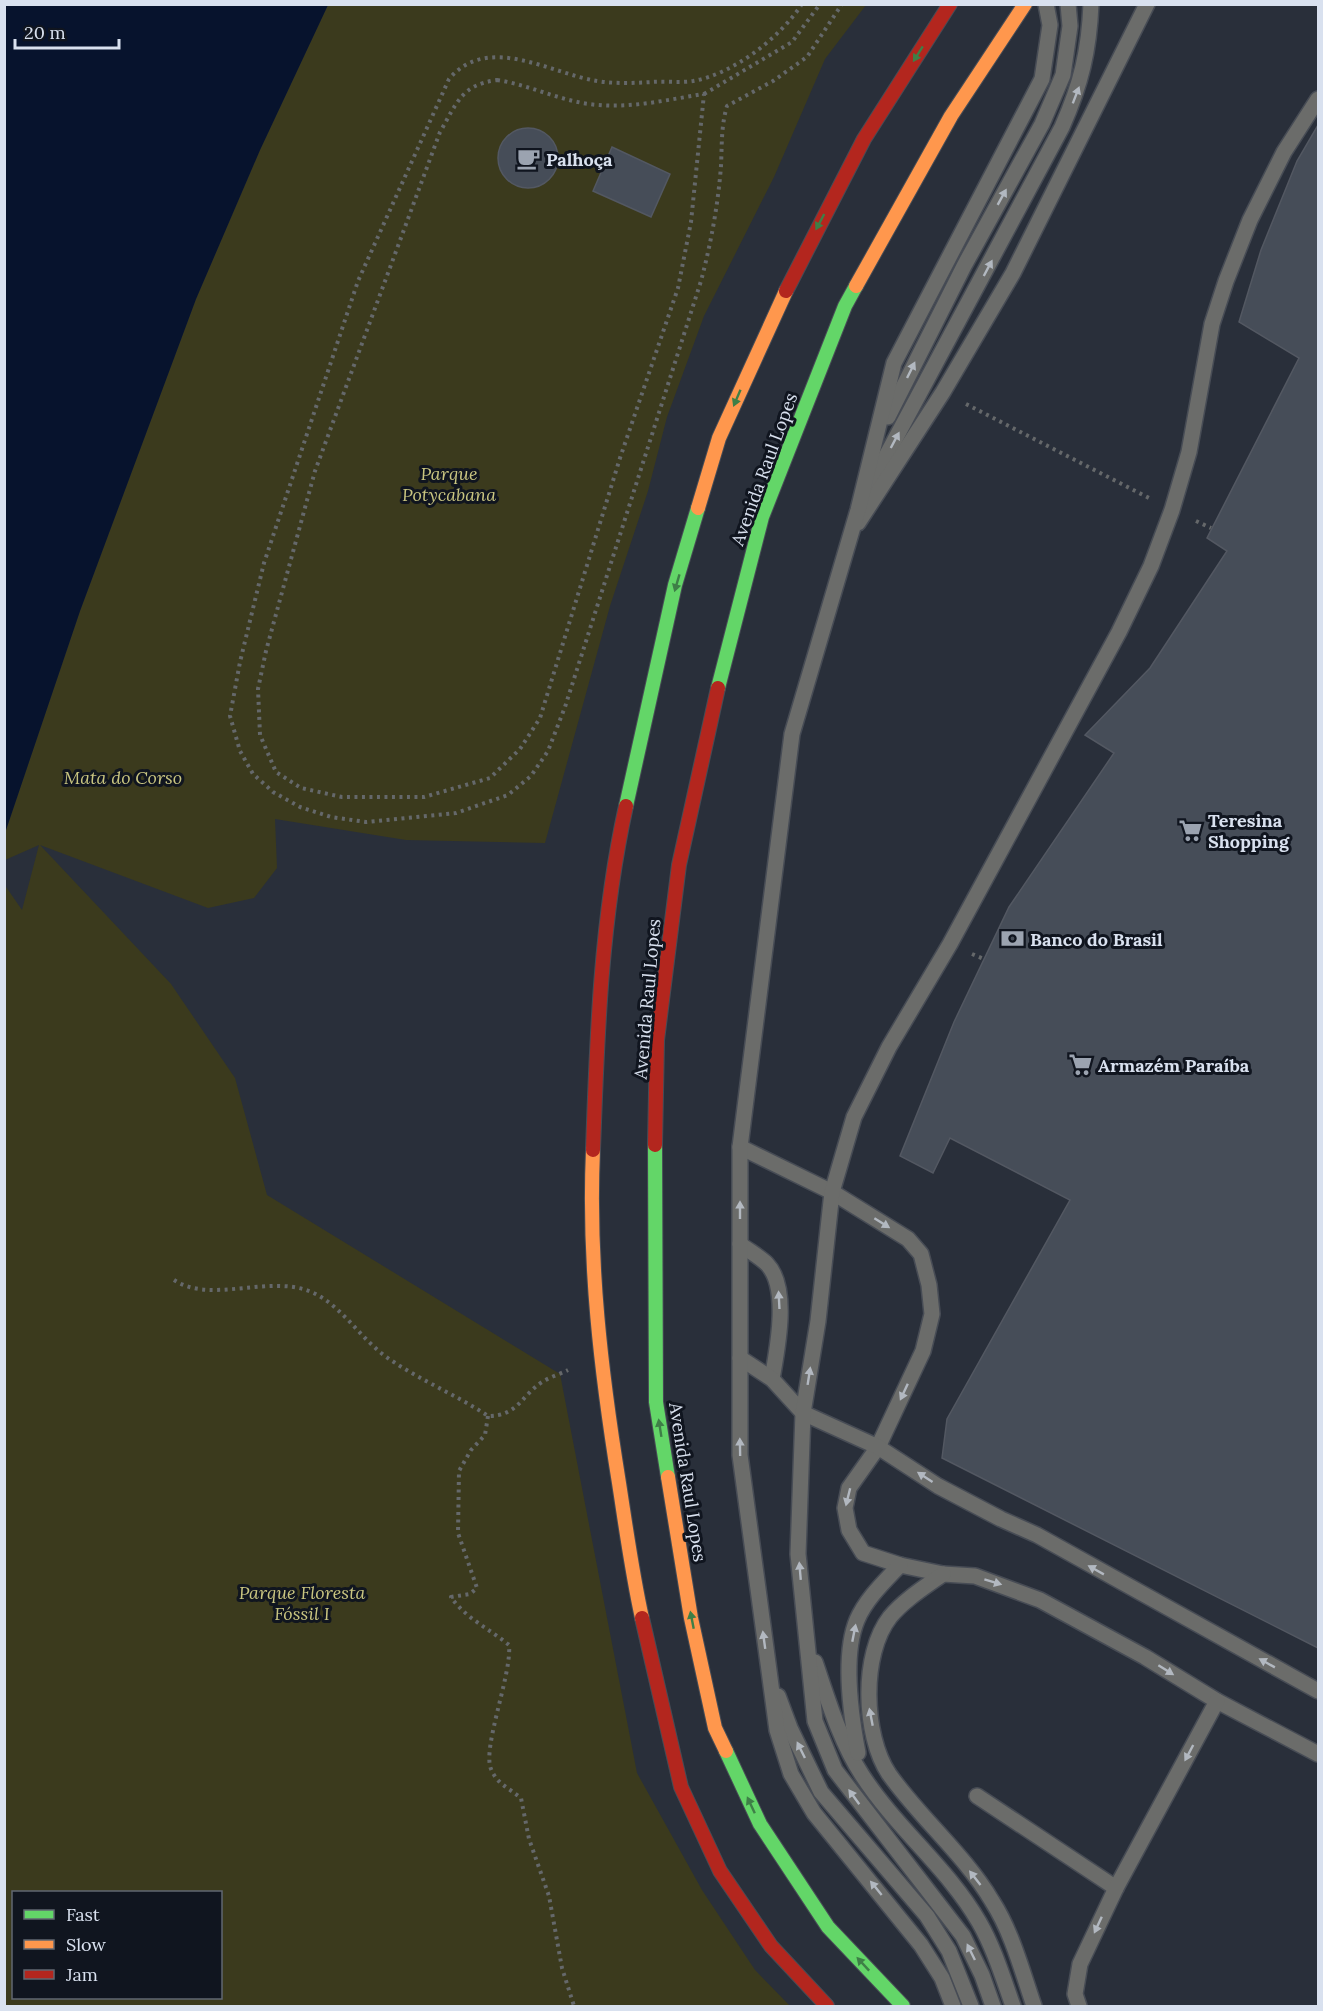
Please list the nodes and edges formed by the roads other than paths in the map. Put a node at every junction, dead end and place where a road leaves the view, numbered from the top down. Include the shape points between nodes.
1 (950, 4) edge
2 (1025, 4) edge
3 (1046, 4) edge
4 (1068, 4) edge
5 (1091, 4) edge
6 (1147, 4) edge
7 (1318, 99) edge
8 (876, 441) junction
9 (858, 510) junction
10 (850, 536) junction
11 (740, 1147) junction
12 (832, 1192) junction
13 (741, 1244) junction
14 (740, 1358) junction
15 (772, 1379) junction
16 (803, 1413) junction
17 (878, 1447) junction
18 (900, 1565) junction
19 (943, 1574) junction
20 (810, 1648) junction
21 (768, 1669) junction
22 (1318, 1691) edge
23 (1216, 1701) junction
24 (1318, 1755) edge
25 (862, 1774) junction
26 (977, 1796) dead end
27 (1116, 1888) junction
28 (827, 2007) edge
29 (903, 2007) edge
30 (953, 2007) edge
31 (971, 2007) edge
32 (993, 2007) edge
33 (1013, 2007) edge
34 (1034, 2007) edge
35 (1079, 2007) edge

1 -> 28 main road via 864,139 766,330 719,438 675,585 624,814 606,922 598,1019 590,1215 594,1290 636,1592 681,1787 720,1870 771,1946
29 -> 2 main road, Avenida Raul Lopes via 828,1927 760,1824 716,1728 691,1618 656,1402 657,1040 679,865 722,669 762,517 845,306 951,116
3 - 8 lane via 1050,25 1042,79 894,363
8 -> 4 lane via 1046,114 1063,75 1070,26
9 -> 5 lane via 1062,127 1079,89 1089,44
6 - 10 lane via 1013,273 943,392
7 - 12 lane via 1284,152 1250,220 1226,281 1212,324 1188,452 1151,566 950,944 889,1047 854,1118
8 - 9 lane
9 - 10 lane
10 - 11 lane via 792,734
11 - 12 lane
13 -> 11 lane
16 -> 12 lane via 819,1321
12 -> 17 lane via 909,1239 921,1254 930,1285 932,1314 923,1351
13 - 14 lane
15 -> 13 lane via 780,1335 777,1281 768,1265
14 - 15 lane
21 -> 14 lane via 740,1455
15 - 16 lane
16 - 17 lane
20 -> 16 lane via 798,1554
17 -> 18 lane via 849,1488 845,1508 849,1530 863,1553
22 -> 17 lane via 1037,1535 938,1485
18 - 19 lane
25 -> 18 lane via 851,1716 852,1641 856,1621 866,1603
19 -> 23 lane via 975,1576 1040,1600
34 -> 19 lane via 992,1901 888,1772 869,1710 876,1644 890,1618
20 - 25 lane via 836,1722
32 -> 20 lane via 963,1936 835,1770 815,1721
30 -> 21 lane via 942,1978 921,1945 814,1813 791,1774 777,1730
31 -> 21 lane via 949,1951 927,1916 821,1792 790,1728
23 - 24 lane
23 -> 27 lane
25 - 33 lane via 902,1828 954,1886 978,1922
26 - 27 lane
27 -> 35 lane via 1080,1964 1075,1994

